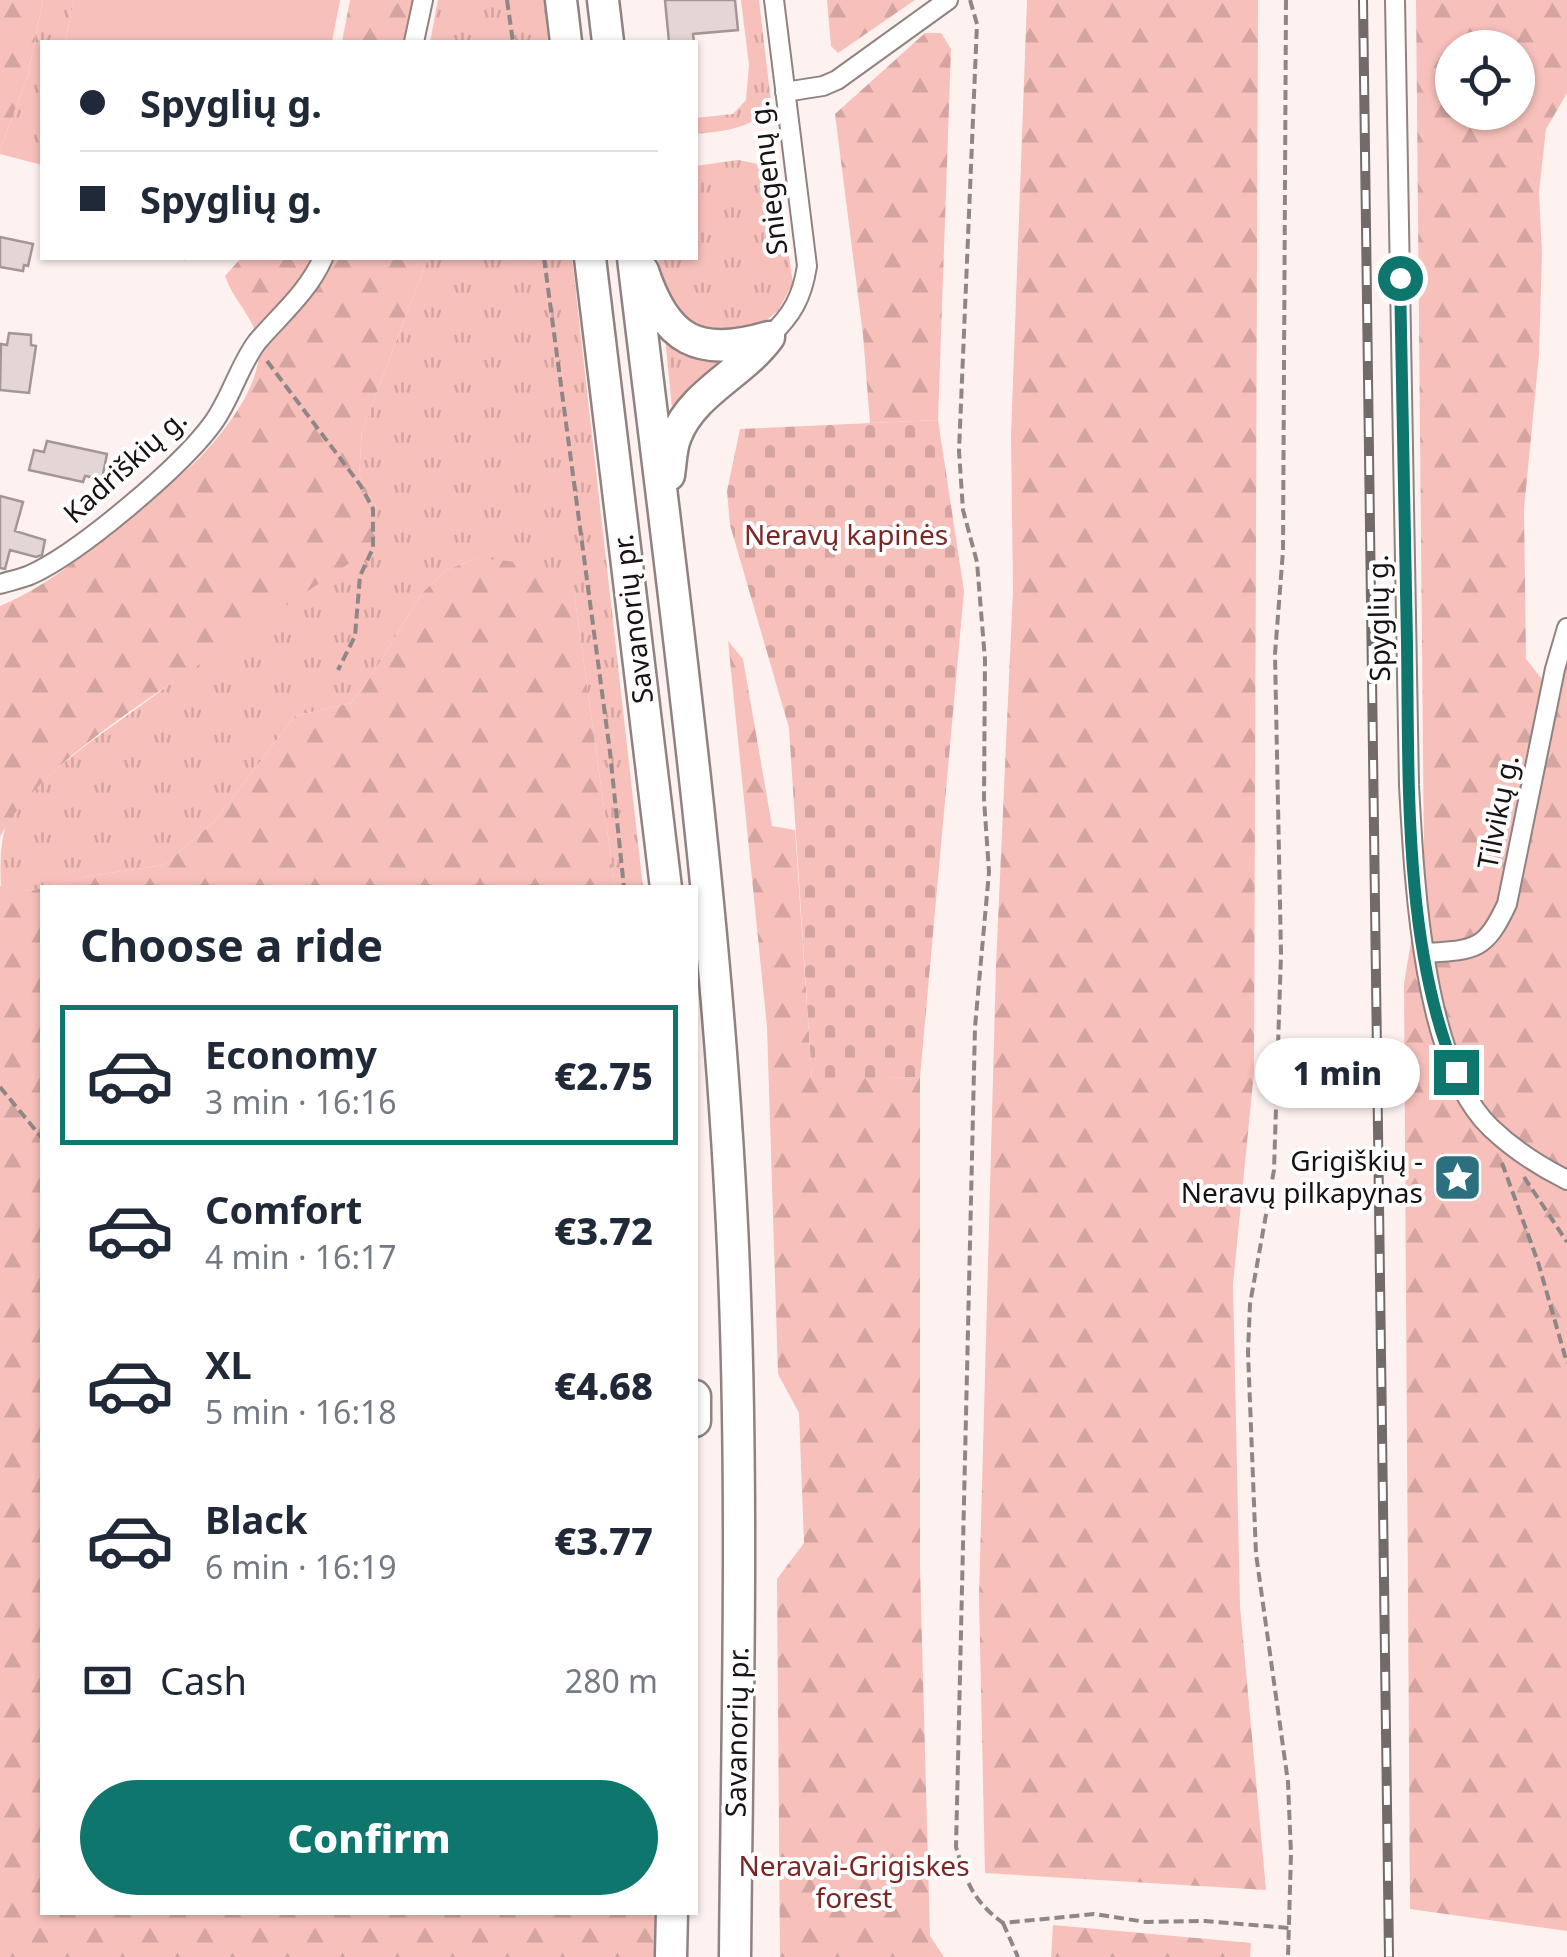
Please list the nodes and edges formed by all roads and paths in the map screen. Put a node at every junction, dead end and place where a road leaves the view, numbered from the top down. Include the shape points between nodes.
1 (423, 0) edge
2 (507, 0) edge
3 (561, 0) edge
4 (603, 0) edge
5 (774, 0) edge
6 (948, 0) edge
7 (970, 0) edge
8 (1286, 0) edge
9 (1395, 0) edge
10 (414, 40) edge
11 (514, 40) edge
12 (566, 40) edge
13 (608, 40) edge
14 (786, 92) junction
15 (321, 260) edge
16 (544, 260) edge
17 (590, 260) edge
18 (636, 260) edge
19 (637, 260) edge
20 (768, 337) junction
21 (255, 345) junction
22 (663, 509) junction
23 (0, 584) edge
24 (1567, 628) edge
25 (338, 670) dead end
26 (624, 885) edge
27 (666, 885) edge
28 (1425, 953) junction
29 (0, 1088) edge
30 (1490, 1127) junction
31 (40, 1136) edge
32 (1523, 1176) dead end
33 (1567, 1180) edge
34 (1567, 1242) edge
35 (1567, 1363) edge
36 (672, 1915) edge
37 (691, 1915) edge
38 (1003, 1923) junction
39 (1289, 1928) junction
40 (671, 1957) edge
41 (691, 1957) edge
42 (735, 1957) edge
43 (1018, 1957) edge
44 (1288, 1957) edge

1 - 10 street
2 - 11 path
3 - 12 highway
4 - 13 highway
5 - 14 street, Sniegenų g.
6 - 14 street via 837,80
7 - 38 path via 977,24 958,452 985,660 989,872 975,1028 956,1847 969,1888
8 - 39 path via 1283,550 1274,654 1282,954 1274,1170 1248,1352 1256,1554 1288,1782
9 - 28 street, Spyglių g. via 1409,785
14 - 20 street, Sniegenų g. via 806,266 790,317
15 - 21 street, Kadriškių g. via 314,278
16 - 26 path
17 - 27 highway, Savanorių pr.
18 - 22 highway, Savanorių pr.
19 - 20 highway via 666,322 682,334 717,347
20 - 22 highway via 690,412 676,436
21 - 23 street, Kadriškių g. via 210,427 134,502 69,552
21 - 25 path via 373,509 373,548 360,576 355,636
22 - 42 highway, Savanorių pr. via 694,758 735,1297
24 - 28 street, Tilvikų g. via 1507,904 1492,934 1475,946
28 - 30 street, Spyglių g. via 1447,1050
29 - 31 path
30 - 33 street, Spyglių g.
30 - 35 path
32 - 34 path
36 - 40 highway
37 - 41 highway
38 - 39 path via 1094,1914
38 - 43 path
39 - 44 path

